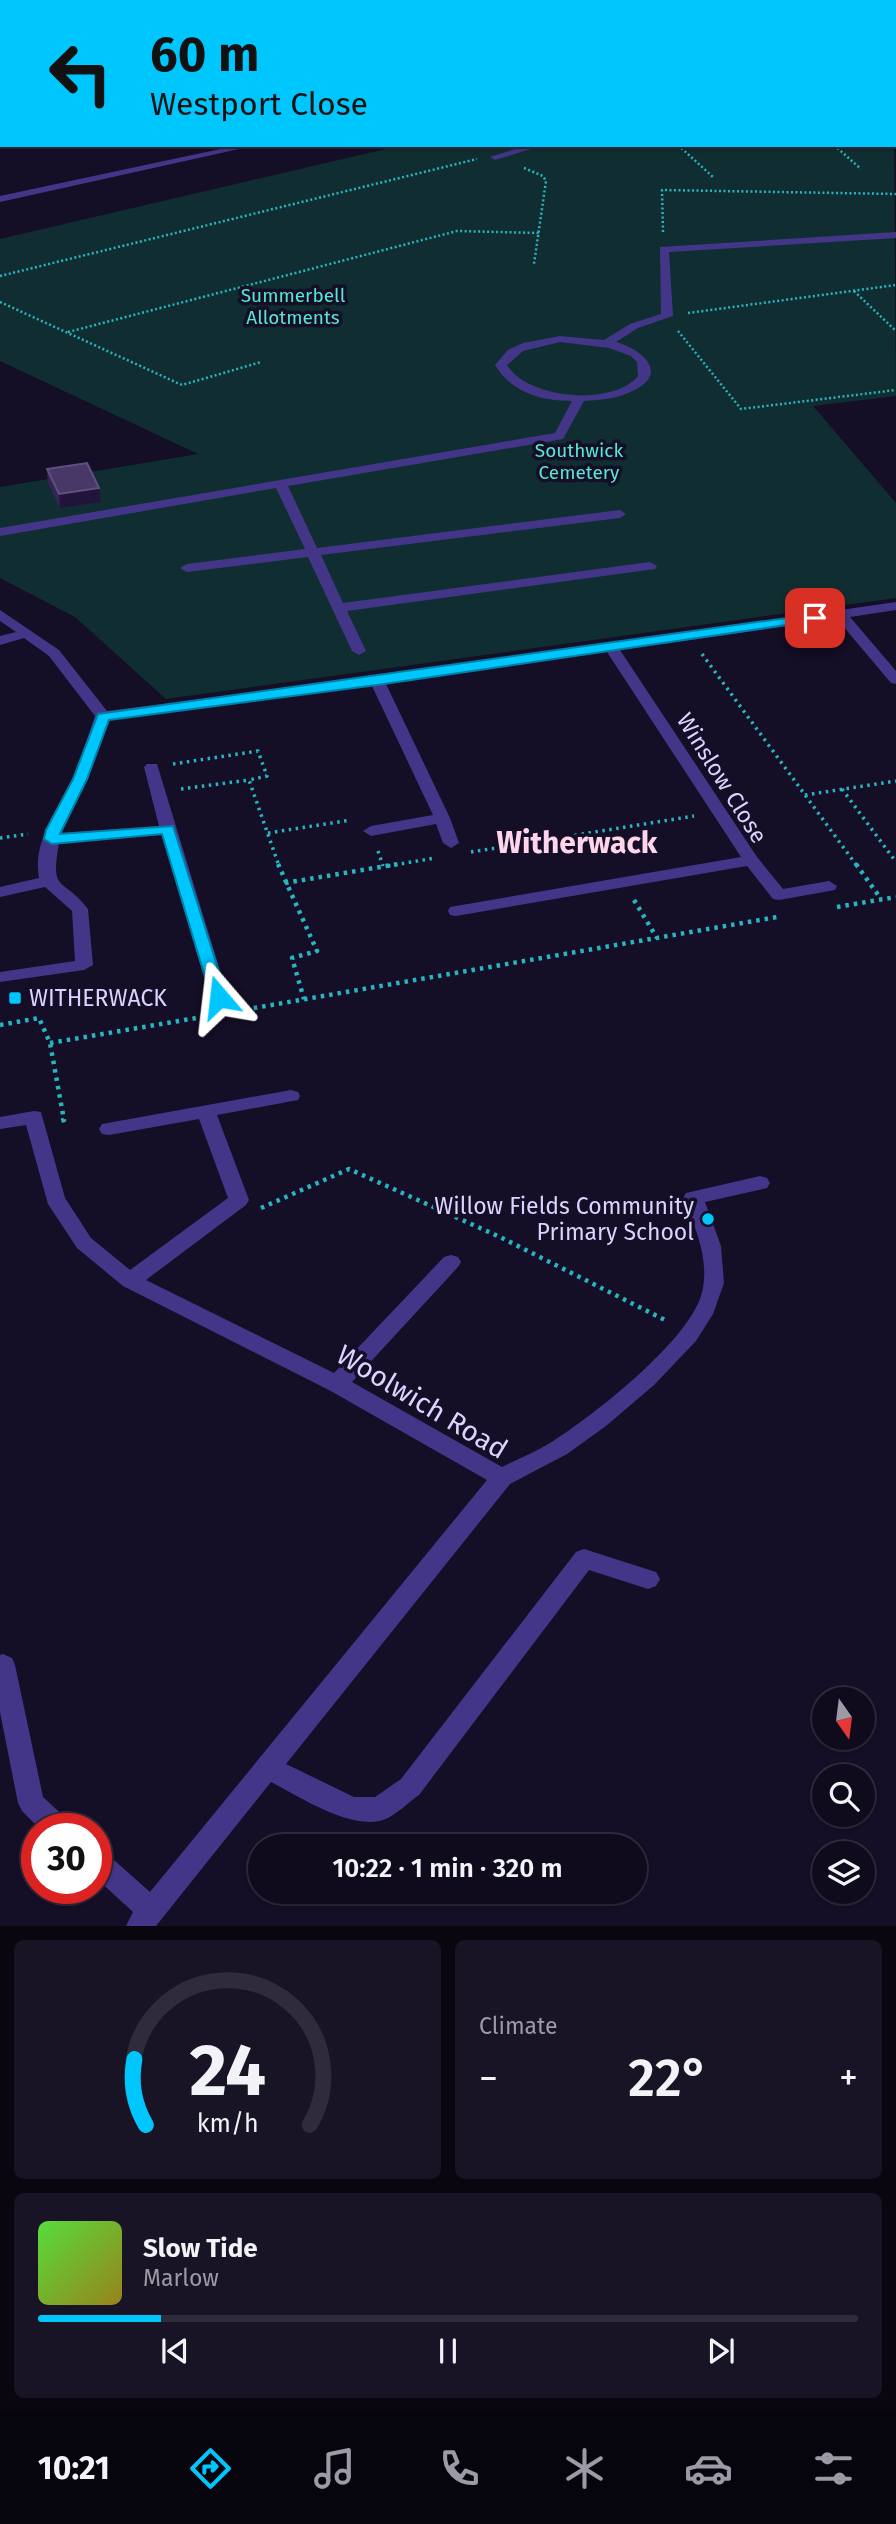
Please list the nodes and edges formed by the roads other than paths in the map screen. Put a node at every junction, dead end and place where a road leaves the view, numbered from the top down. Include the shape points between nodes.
1 (149, 0) edge
2 (180, 0) edge
3 (245, 147) edge
4 (532, 147) edge
5 (496, 156) road end
6 (0, 199) edge
7 (896, 235) edge
8 (607, 343) junction
9 (580, 398) junction
10 (280, 483) junction
11 (620, 514) dead end
12 (0, 532) edge
13 (313, 552) junction
14 (650, 566) dead end
15 (187, 568) dead end
16 (896, 606) edge
17 (339, 608) junction
18 (0, 614) edge
19 (840, 614) junction
20 (27, 634) junction
21 (0, 641) edge
22 (611, 647) junction
23 (359, 651) dead end
24 (896, 680) edge
25 (377, 681) junction
26 (103, 716) junction
27 (152, 767) road end
28 (442, 818) junction
29 (168, 830) junction
30 (370, 831) road end
31 (52, 839) junction
32 (452, 851) road end
33 (751, 860) junction
34 (48, 881) junction
35 (829, 886) dead end
36 (0, 892) edge
37 (456, 911) dead end
38 (0, 976) edge
39 (221, 1005) road end
40 (291, 1096) dead end
41 (206, 1111) junction
42 (0, 1123) edge
43 (109, 1129) dead end
44 (760, 1183) dead end
45 (452, 1262) dead end
46 (130, 1281) junction
47 (337, 1384) junction
48 (502, 1478) junction
49 (648, 1579) dead end
50 (3, 1665) dead end
51 (268, 1768) junction
52 (42, 1813) edge
53 (112, 1879) edge
54 (146, 1918) edge

1 - 2 street
3 - 6 street
4 - 5 street
7 - 8 street via 664,249 667,316 634,327
8 - 9 street via 639,356 645,375 623,391
8 - 9 street via 538,342 513,352 501,365 514,385
9 - 10 street via 559,436
10 - 12 street
10 - 13 street
11 - 13 street
13 - 15 street
13 - 17 street
14 - 17 street
16 - 19 street
17 - 23 street
18 - 20 street
19 - 22 street
19 - 24 street
20 - 21 street
20 - 26 street via 54,653
22 - 25 street
22 - 33 street, Winslow Close
25 - 26 street
25 - 28 street
26 - 31 street
27 - 29 street
28 - 30 street
28 - 32 street
29 - 31 street
29 - 39 street
31 - 34 street
33 - 35 street via 779,895
33 - 37 street, Winslow Close
34 - 36 street
34 - 38 street via 80,909 84,965
40 - 41 street
41 - 43 street
41 - 46 street via 239,1200
42 - 46 street, Woolwich Road via 34,1122 55,1199 84,1243
44 - 48 street via 693,1198 708,1231 714,1276 701,1320 598,1421
45 - 47 street
46 - 47 street, Woolwich Road
47 - 48 street, Woolwich Road
48 - 51 street, Woolwich Road
49 - 51 street via 584,1559 410,1787 379,1809 352,1809
50 - 52 street via 31,1803
51 - 54 street, Woolwich Road
53 - 54 street

